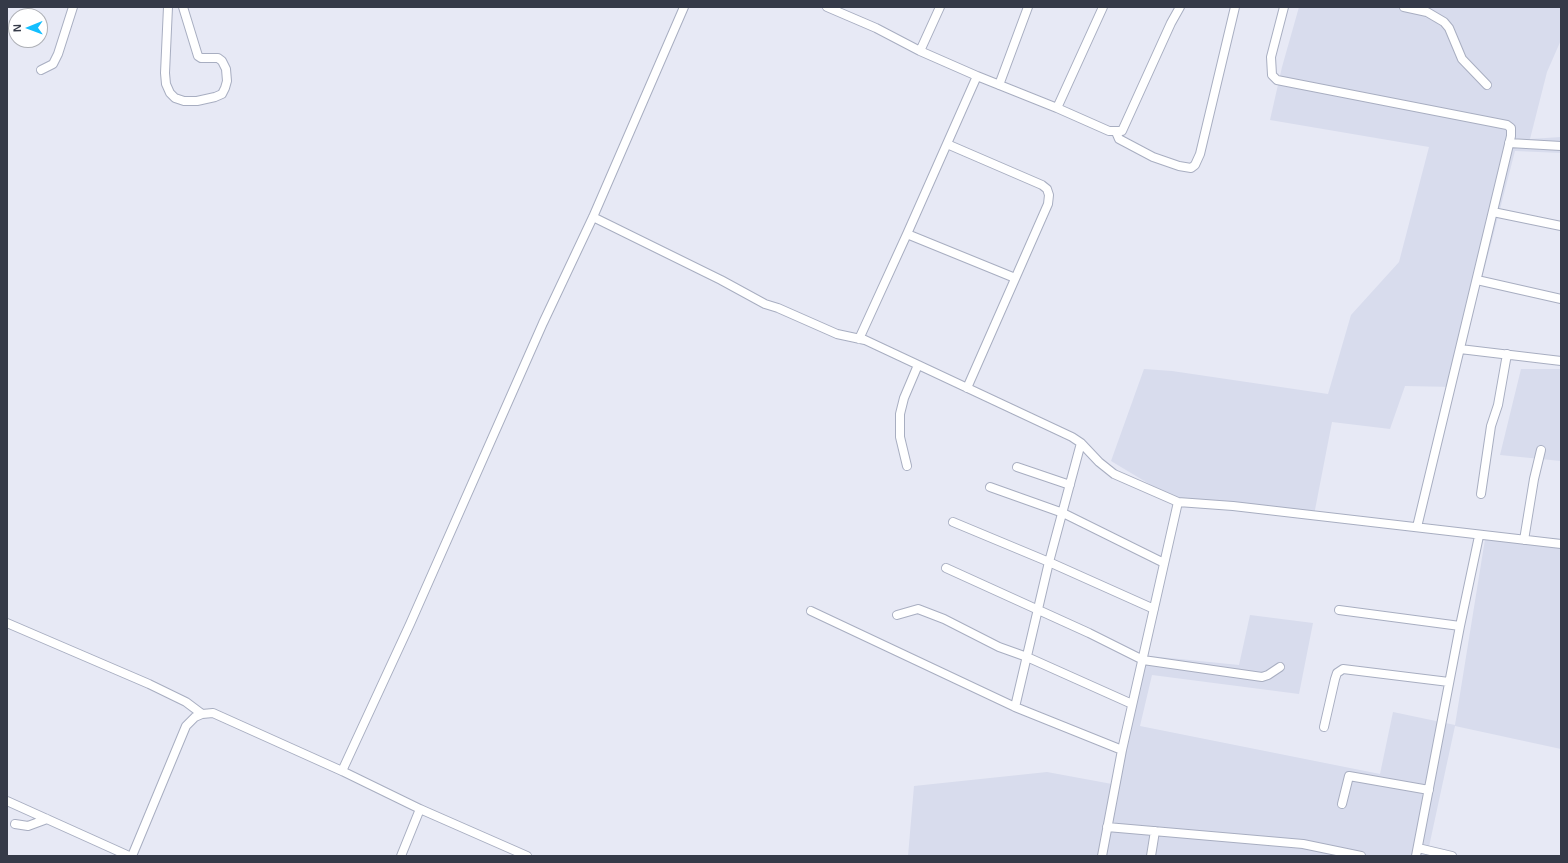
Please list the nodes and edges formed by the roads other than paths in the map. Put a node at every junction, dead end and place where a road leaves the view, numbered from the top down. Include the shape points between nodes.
1 (73, 7) edge
2 (168, 7) edge
3 (183, 7) edge
4 (684, 7) edge
5 (827, 7) edge
6 (940, 7) edge
7 (1028, 7) edge
8 (1103, 7) edge
9 (1180, 7) edge
10 (1235, 7) edge
11 (1284, 7) edge
12 (1404, 7) edge
13 (920, 51) junction
14 (41, 70) dead end
15 (977, 76) junction
16 (999, 85) junction
17 (1487, 85) dead end
18 (1057, 108) junction
19 (1116, 132) junction
20 (1509, 143) junction
21 (947, 144) junction
22 (1561, 146) edge
23 (1493, 212) junction
24 (593, 217) junction
25 (1561, 226) edge
26 (907, 234) junction
27 (1015, 278) junction
28 (1477, 280) junction
29 (1561, 299) edge
30 (858, 339) junction
31 (1460, 349) junction
32 (1507, 354) junction
33 (1561, 361) edge
34 (918, 365) junction
35 (967, 388) junction
36 (1081, 442) junction
37 (1541, 450) dead end
38 (907, 466) dead end
39 (1017, 467) dead end
40 (1070, 485) junction
41 (990, 487) dead end
42 (1481, 494) dead end
43 (1178, 502) junction
44 (1063, 513) junction
45 (953, 522) dead end
46 (1417, 528) junction
47 (1479, 536) junction
48 (1524, 540) junction
49 (1561, 544) edge
50 (1049, 562) junction
51 (1164, 563) junction
52 (946, 568) dead end
53 (1154, 609) junction
54 (1039, 610) junction
55 (1340, 610) dead end
56 (811, 611) dead end
57 (897, 615) dead end
58 (7, 623) edge
59 (1460, 626) junction
60 (1027, 657) junction
61 (1143, 660) junction
62 (1280, 667) dead end
63 (1449, 682) junction
64 (1132, 704) junction
65 (1015, 707) junction
66 (202, 714) junction
67 (1324, 727) dead end
68 (1122, 750) junction
69 (342, 771) junction
70 (1429, 790) junction
71 (7, 801) edge
72 (1342, 804) dead end
73 (420, 809) junction
74 (47, 819) junction
75 (15, 824) dead end
76 (1107, 827) junction
77 (1155, 831) junction
78 (1417, 852) edge
79 (130, 856) edge
80 (401, 856) edge
81 (527, 856) edge
82 (1102, 856) edge
83 (1152, 856) edge
84 (1361, 856) edge
85 (1452, 856) edge

1 - 14 street via 53,64
2 - 3 street via 165,73 170,92 175,98 184,101 215,98 222,94 225,88 226,69 218,58 198,56
4 - 24 street
5 - 13 street
6 - 13 street
7 - 16 street
8 - 18 street
9 - 19 street via 1170,23 1125,127 1122,131
10 - 19 street via 1200,154 1195,165 1191,168 1185,167 1153,157 1119,139
11 - 20 street via 1271,57 1272,75 1277,80 1507,125 1511,136
12 - 17 street via 1427,12 1444,22 1462,58
13 - 15 street
15 - 16 street
15 - 21 street
16 - 18 street
18 - 19 street
20 - 22 street
20 - 23 street
21 - 26 street
21 - 27 street via 1047,189 1048,204
23 - 25 street
23 - 28 street
24 - 30 street via 765,304 837,334
24 - 69 street via 543,322
26 - 27 street
26 - 30 street
27 - 35 street
28 - 29 street
28 - 31 street
30 - 34 street
31 - 32 street
31 - 46 street
32 - 33 street
32 - 42 street via 1498,405 1491,426
34 - 35 street
34 - 38 street via 900,414 900,437
35 - 36 street
36 - 40 street
36 - 43 street via 1114,474
37 - 48 street
39 - 40 street
40 - 44 street
41 - 44 street
43 - 46 street
43 - 51 street
44 - 50 street
44 - 51 street
45 - 50 street
46 - 47 street
47 - 48 street
47 - 59 street
48 - 49 street
50 - 53 street
50 - 54 street
51 - 53 street
52 - 54 street
53 - 61 street
54 - 60 street
54 - 61 street
55 - 59 street
56 - 65 street
57 - 60 street via 918,609 999,647
58 - 66 street via 149,684 186,702
59 - 63 street
60 - 64 street
60 - 65 street
61 - 62 street via 1262,677
61 - 64 street
63 - 67 street via 1343,669 1337,672 1334,679
63 - 70 street
64 - 68 street
65 - 68 street
66 - 69 street via 225,718
66 - 79 street via 186,726
68 - 76 street
69 - 73 street
70 - 72 street via 1350,776
70 - 78 street
71 - 74 street
73 - 80 street
73 - 81 street
74 - 75 street via 28,826
74 - 79 street
76 - 77 street
76 - 82 street
77 - 83 street
77 - 84 street via 1303,844
78 - 85 street

